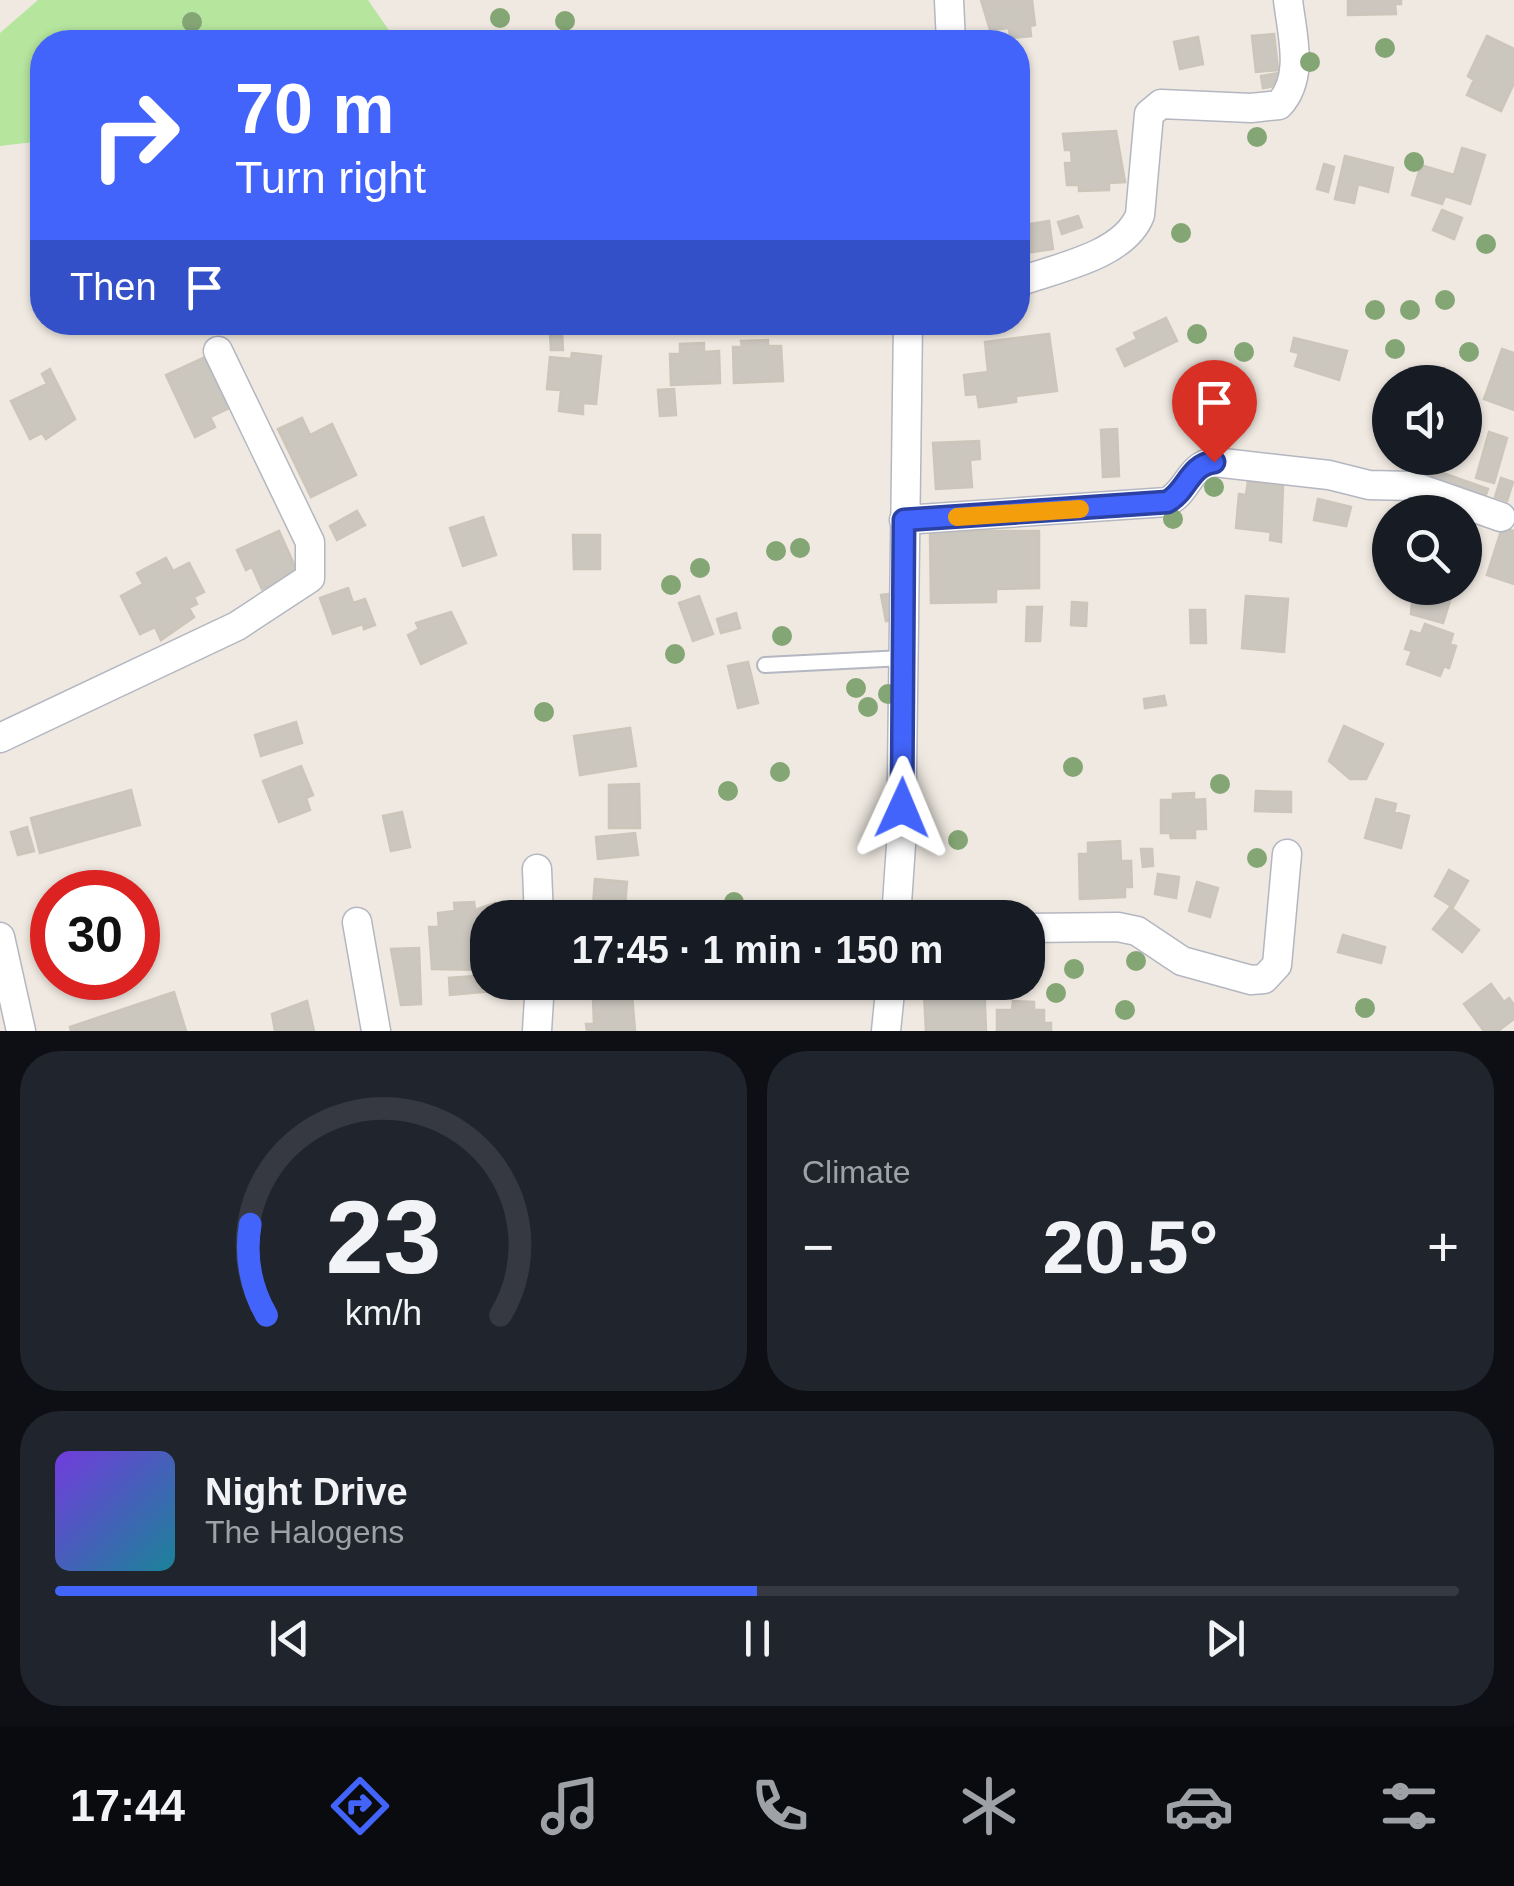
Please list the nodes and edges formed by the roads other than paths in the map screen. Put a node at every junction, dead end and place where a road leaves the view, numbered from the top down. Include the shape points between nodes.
1 (949, 0) edge
2 (1288, 0) edge
3 (950, 30) edge
4 (1030, 277) edge
5 (908, 335) edge
6 (218, 351) dead end
7 (1501, 516) dead end
8 (904, 520) junction
9 (902, 658) junction
10 (765, 665) dead end
11 (0, 738) edge
12 (1286, 854) dead end
13 (536, 869) dead end
14 (537, 900) edge
15 (896, 900) edge
16 (356, 922) dead end
17 (1045, 928) edge
18 (0, 937) edge
19 (539, 1000) edge
20 (889, 1000) edge
21 (21, 1031) edge
22 (376, 1031) edge
23 (537, 1031) edge
24 (886, 1031) edge

1 - 3 street
2 - 4 street via 1295,68 1291,92 1279,105 1154,108 1135,229 1115,244
5 - 8 street
6 - 11 street via 310,542 310,578 237,626
7 - 8 street via 1412,486 1214,462 1198,466 1167,502
8 - 9 street
9 - 10 lane
9 - 15 street
12 - 17 street via 1277,965 1264,979 1182,961 1118,927
13 - 14 street
16 - 22 street
18 - 21 street
19 - 23 street
20 - 24 street

